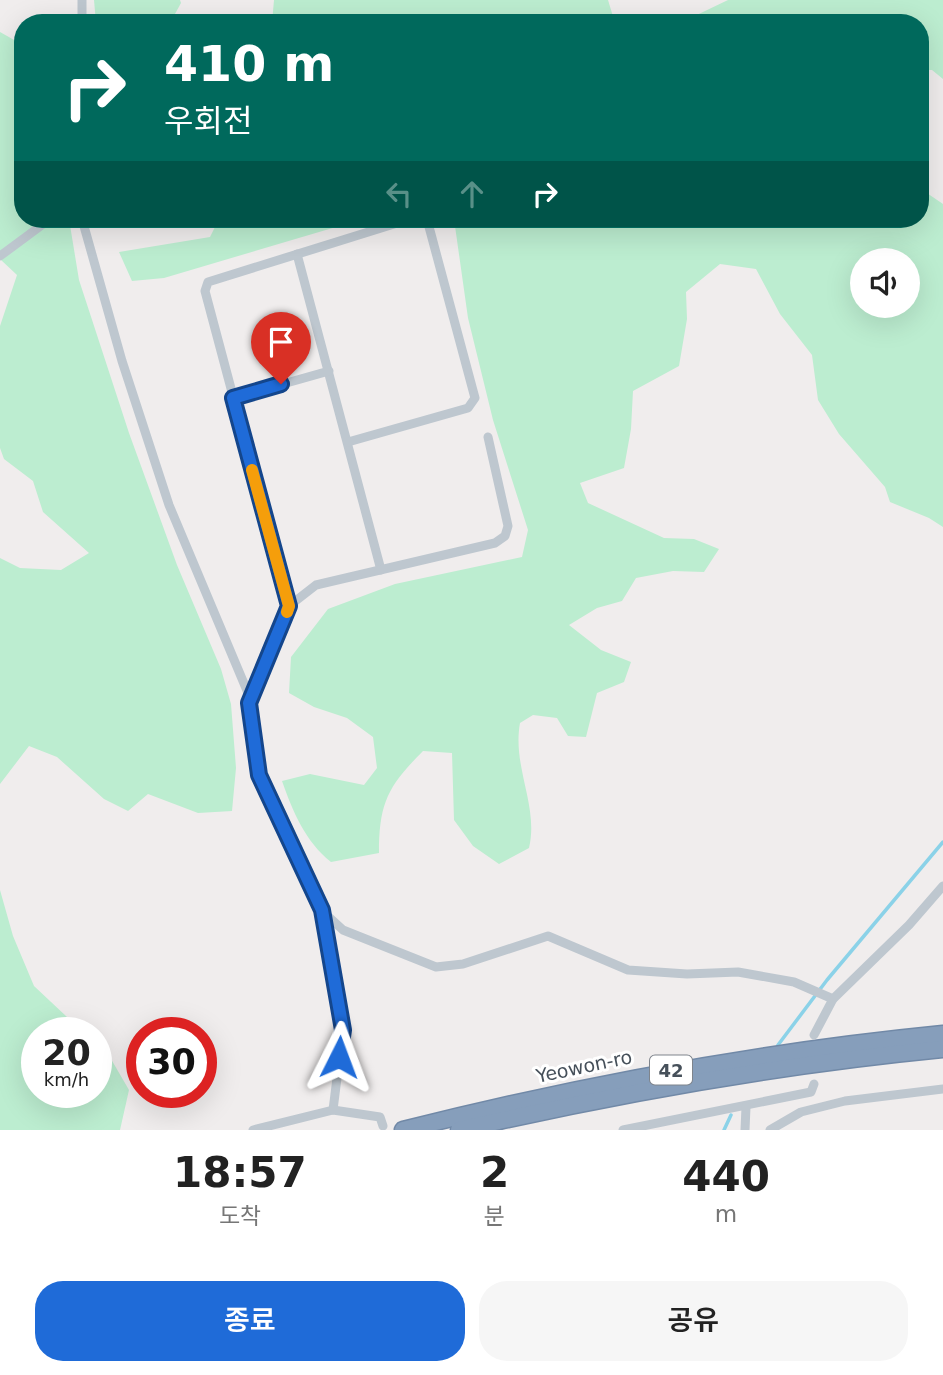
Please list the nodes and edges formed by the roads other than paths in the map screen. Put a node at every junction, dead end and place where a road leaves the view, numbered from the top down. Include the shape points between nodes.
1 (38, 228) edge
2 (85, 228) edge
3 (381, 228) edge
4 (429, 228) edge
5 (297, 254) junction
6 (0, 256) edge
7 (329, 371) junction
8 (233, 398) junction
9 (488, 437) dead end
10 (348, 442) junction
11 (381, 569) junction
12 (289, 606) junction
13 (249, 703) junction
14 (943, 886) edge
15 (322, 910) junction
16 (833, 999) junction
17 (943, 1034) edge
18 (814, 1035) dead end
19 (943, 1049) edge
20 (814, 1084) dead end
21 (943, 1089) edge
22 (746, 1107) junction
23 (333, 1110) junction
24 (383, 1125) dead end
25 (253, 1130) edge
26 (403, 1130) edge
27 (458, 1130) edge
28 (623, 1130) edge
29 (745, 1130) edge
30 (770, 1130) edge

1 - 6 street
2 - 13 street via 169,505
3 - 5 street
4 - 10 street via 475,398 468,408
5 - 7 street
5 - 8 street via 208,282 205,291
7 - 8 street
7 - 10 street
8 - 12 street
9 - 11 street via 508,526 505,536 495,543
10 - 11 street
11 - 12 street via 316,584
12 - 13 street
13 - 15 street via 259,775
14 - 16 street
15 - 16 street via 343,930 436,967 463,964 548,936 628,970 738,972 794,982
15 - 23 street via 343,1030
16 - 18 street
17 - 26 highway, Yeowon-ro / 42 via 783,1052 662,1072
19 - 27 highway, Yeowon-ro / 42 via 667,1085
20 - 22 street via 811,1092
21 - 30 street via 845,1101 802,1112
22 - 28 street
22 - 29 street
23 - 24 street via 380,1117
23 - 25 street

